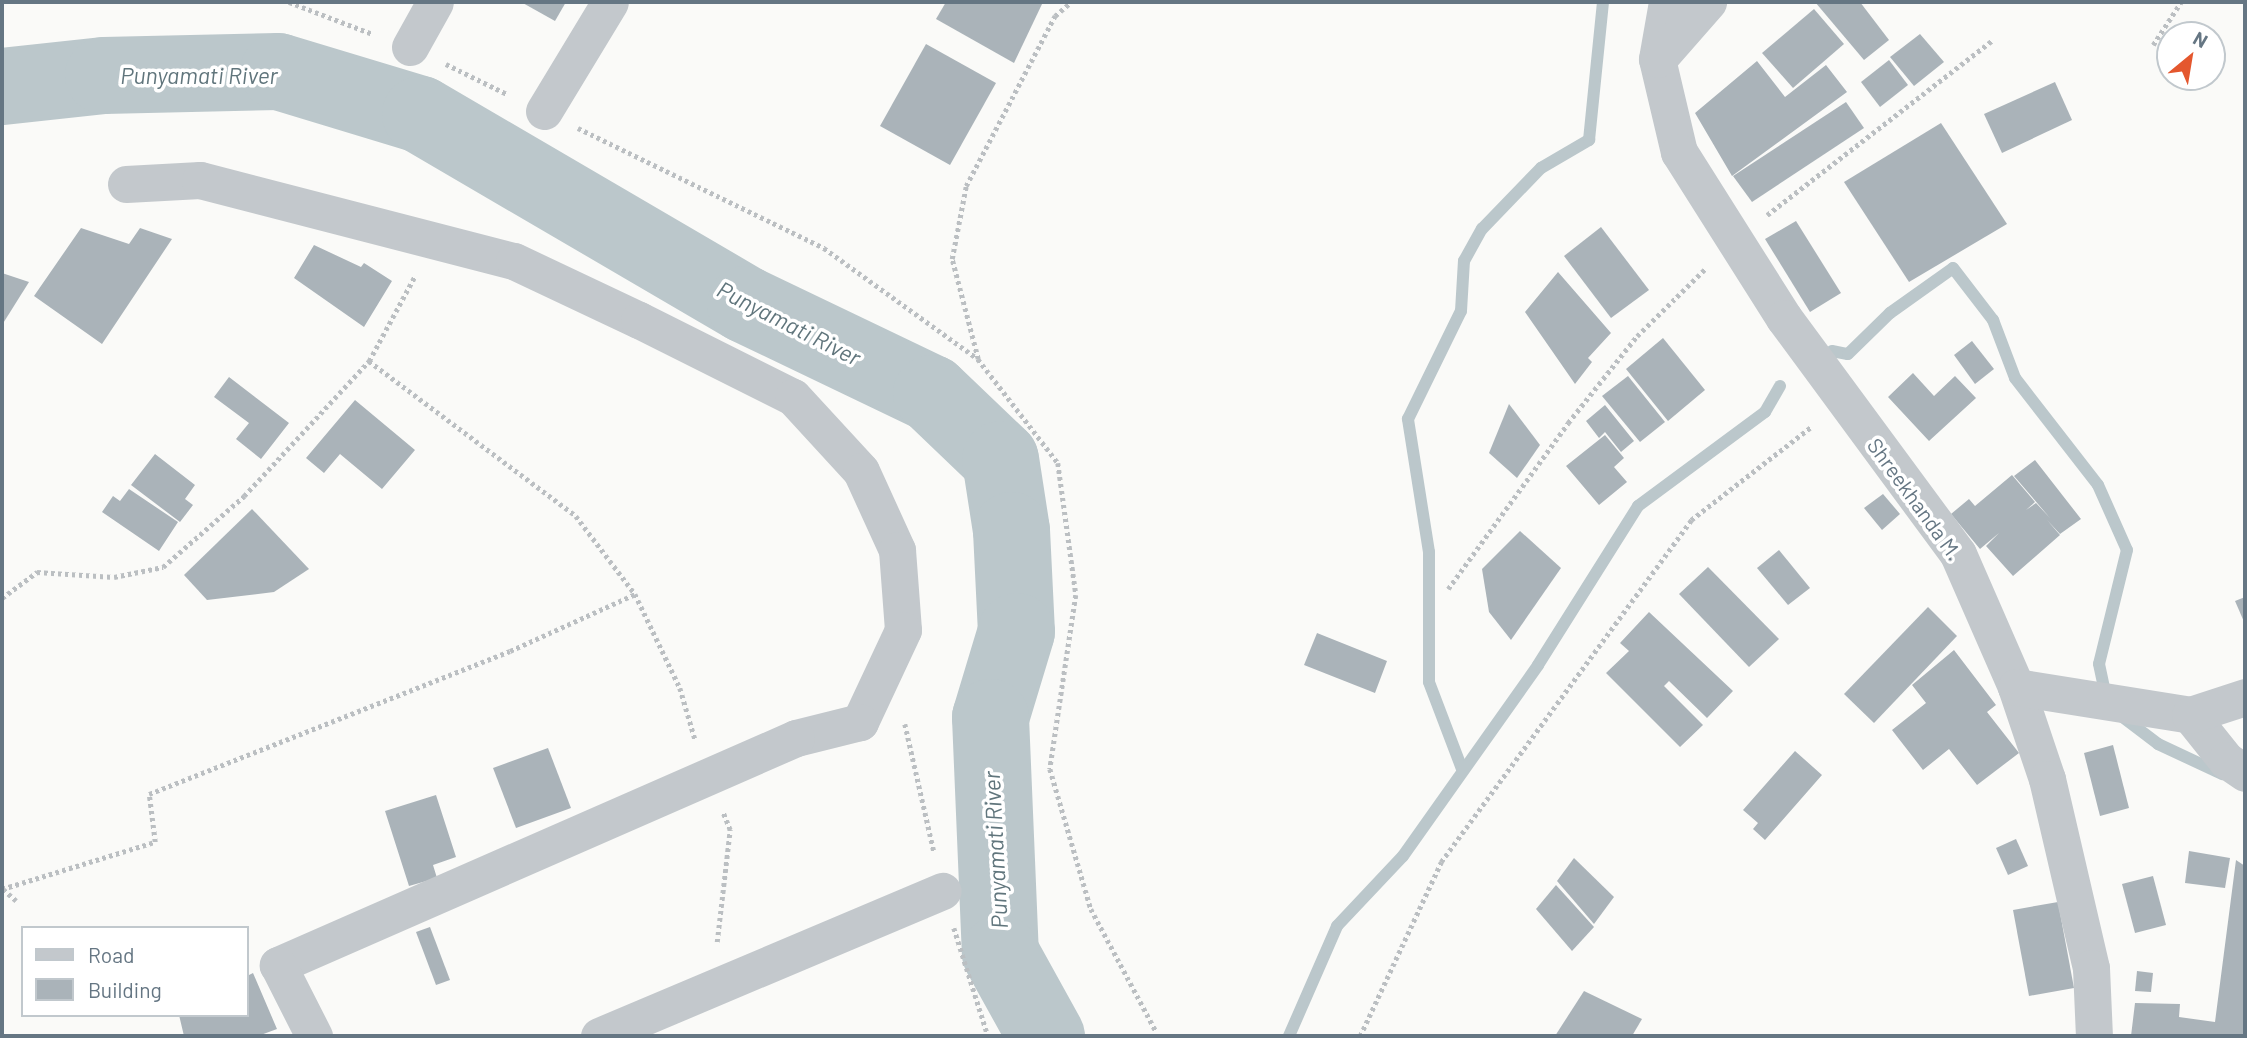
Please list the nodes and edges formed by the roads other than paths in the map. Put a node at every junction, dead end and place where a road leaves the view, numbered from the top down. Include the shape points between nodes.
1 (435, 2) edge
2 (610, 2) edge
3 (1667, 2) edge
4 (1708, 2) edge
5 (410, 47) dead end
6 (1657, 59) junction
7 (544, 111) dead end
8 (127, 184) dead end
9 (2025, 688) junction
10 (2245, 697) edge
11 (2190, 715) junction
12 (2245, 773) edge
13 (943, 891) dead end
14 (314, 1036) edge
15 (599, 1036) edge
16 (2094, 1036) edge

1 - 5 street
2 - 7 street
3 - 6 street, Shreekhanda M.
4 - 6 street
6 - 9 street, Shreekhanda M. via 1679,152 1843,401 1958,554
8 - 14 street via 200,180 514,261 793,397 861,471 897,550 903,630 891,665 860,722 796,738 278,965
9 - 11 street
9 - 16 street, Shreekhanda M. via 2091,968
10 - 11 street
11 - 12 street via 2226,760
13 - 15 street

